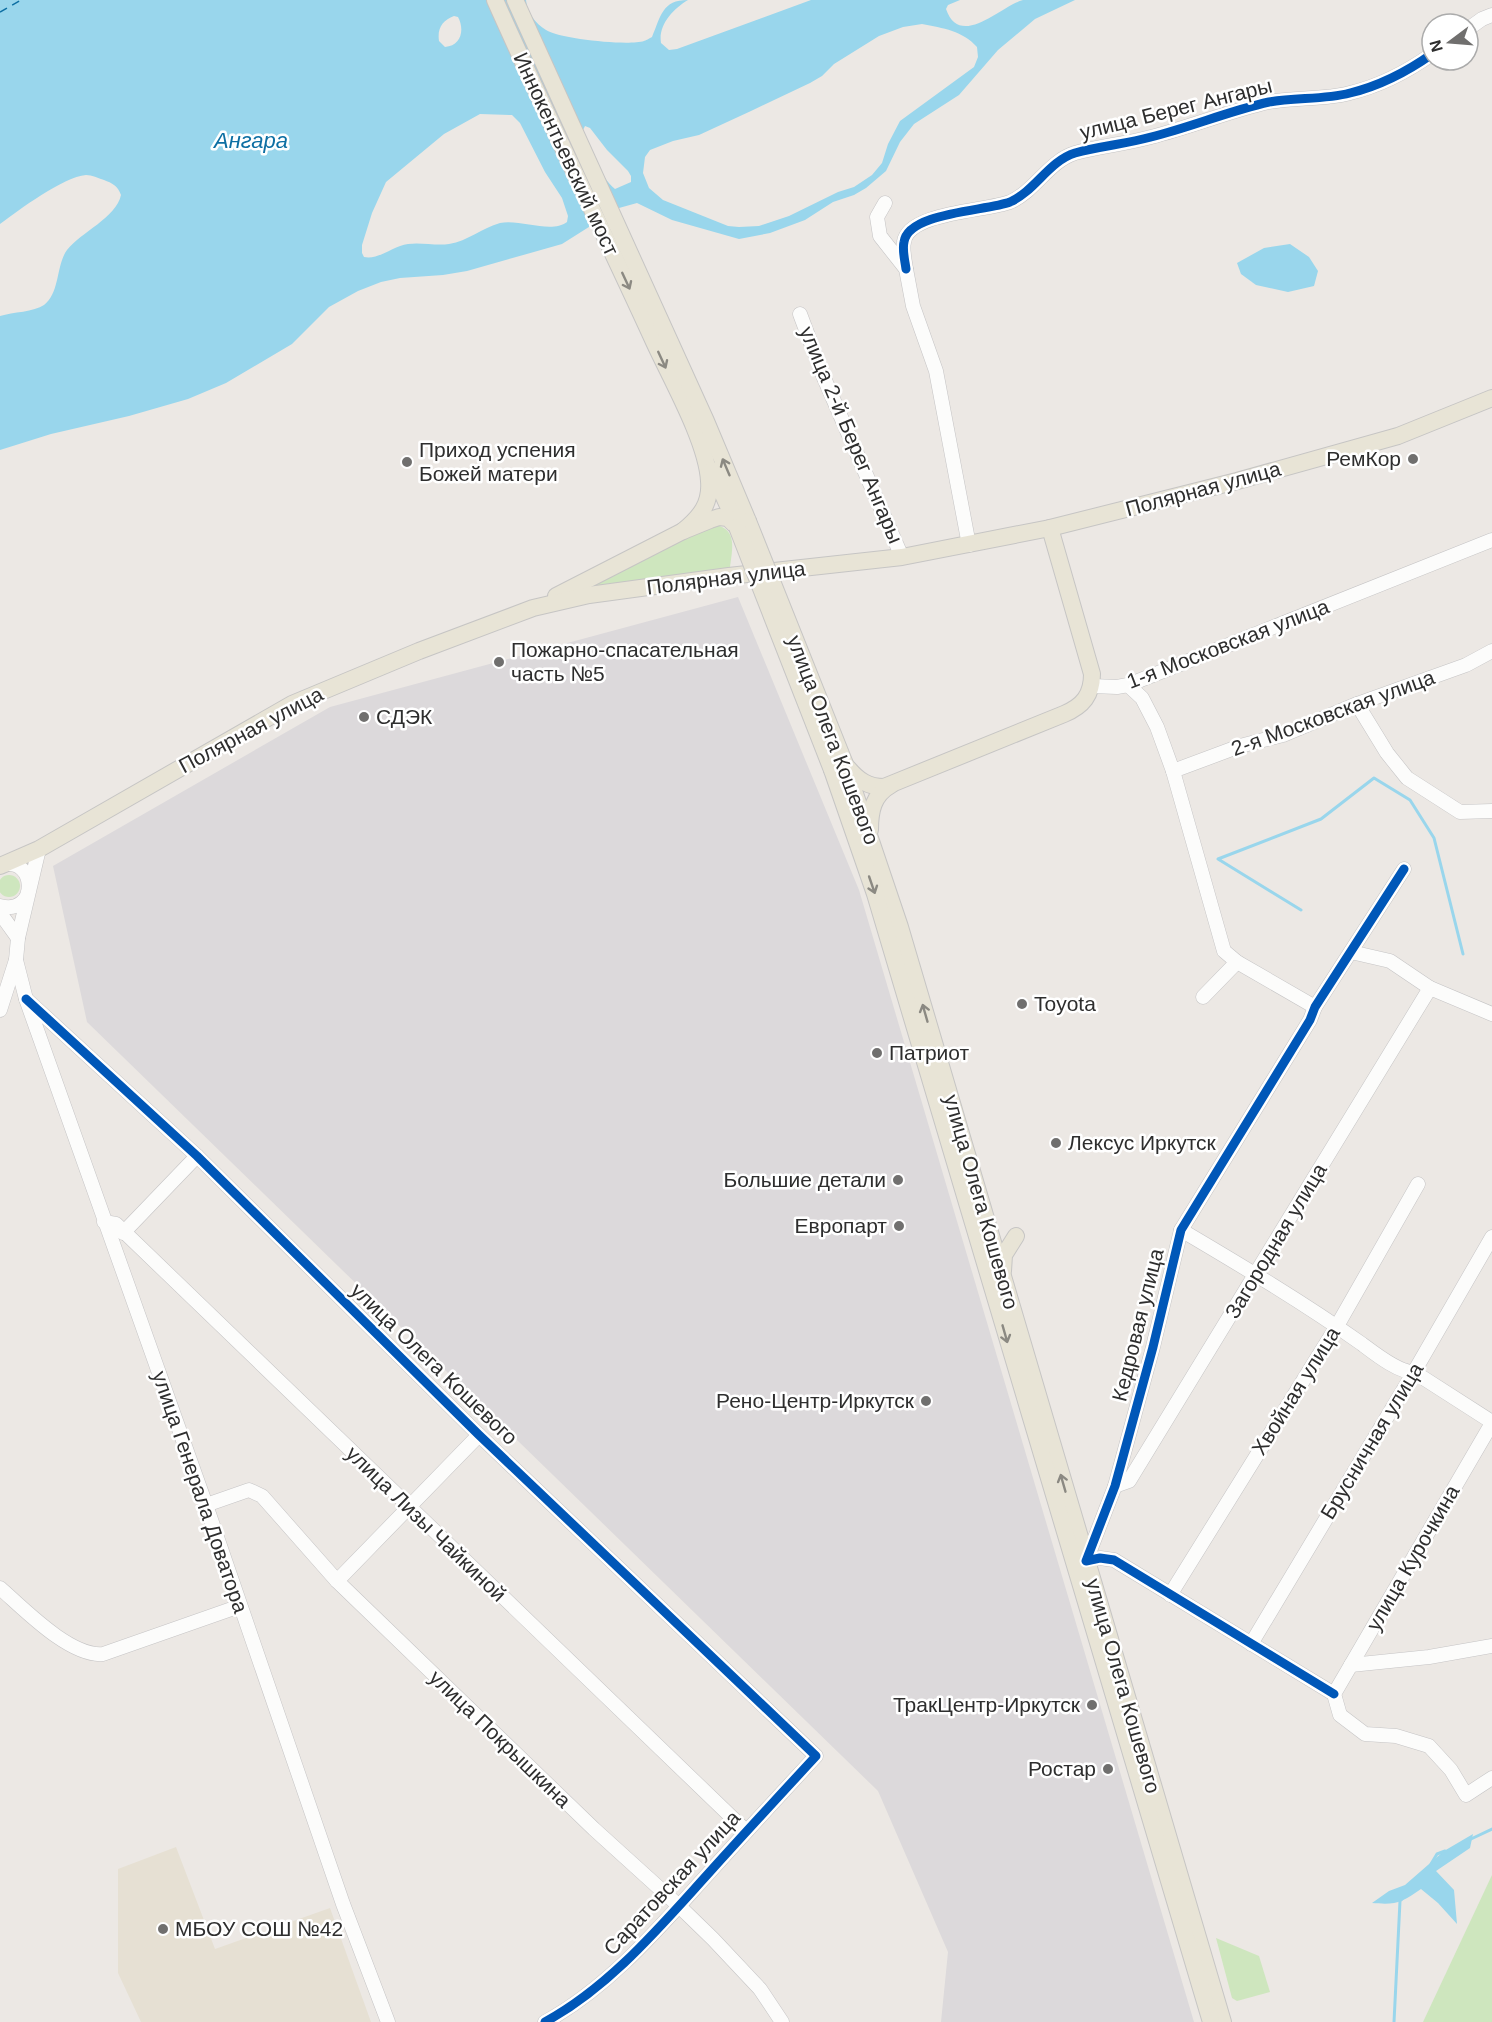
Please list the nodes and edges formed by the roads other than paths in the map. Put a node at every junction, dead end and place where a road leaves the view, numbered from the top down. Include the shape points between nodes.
1 (495, 0) edge
2 (515, 0) edge
3 (1420, 62) edge
4 (885, 203) dead end
5 (906, 269) junction
6 (644, 303) junction
7 (800, 314) dead end
8 (1492, 398) edge
9 (693, 429) junction
10 (743, 524) junction
11 (1050, 528) junction
12 (683, 531) junction
13 (1492, 540) edge
14 (969, 545) junction
15 (902, 557) junction
16 (533, 608) junction
17 (1492, 651) edge
18 (1128, 685) junction
19 (1092, 686) junction
20 (1357, 704) junction
21 (838, 767) junction
22 (1173, 771) junction
23 (891, 785) junction
24 (1492, 811) edge
25 (870, 836) junction
26 (39, 849) junction
27 (1, 866) edge
28 (1404, 868) dead end
29 (28, 893) junction
30 (0, 906) edge
31 (0, 913) edge
32 (18, 938) junction
33 (1351, 952) junction
34 (16, 960) junction
35 (1237, 962) junction
36 (1430, 988) junction
37 (1203, 996) dead end
38 (26, 999) junction
39 (1314, 1007) junction
40 (0, 1010) edge
41 (1492, 1014) edge
42 (197, 1156) junction
43 (1418, 1184) dead end
44 (104, 1222) junction
45 (1181, 1230) junction
46 (123, 1233) junction
47 (1016, 1236) dead end
48 (1492, 1237) edge
49 (1256, 1275) junction
50 (1005, 1287) junction
51 (1337, 1326) junction
52 (1414, 1372) junction
53 (1492, 1422) edge
54 (479, 1434) junction
55 (1115, 1486) junction
56 (206, 1505) junction
57 (409, 1508) junction
58 (1086, 1562) junction
59 (337, 1581) junction
60 (0, 1588) edge
61 (1170, 1595) junction
62 (240, 1606) junction
63 (1251, 1644) junction
64 (1492, 1646) edge
65 (1351, 1665) junction
66 (1334, 1694) junction
67 (816, 1756) joint
68 (1492, 1778) edge
69 (746, 1831) junction
70 (679, 1906) junction
71 (388, 2022) edge
72 (544, 2022) edge
73 (782, 2022) edge
74 (1211, 2022) edge
75 (1223, 2022) edge

1 -> 6 main road, Иннокентьевский мост
2 - 6 main road, Иннокентьевский мост
3 - 5 street, улица Берег Ангары via 1350,94 1270,102 1151,137 1074,153 1009,202 932,218 909,232 903,241
4 - 5 street via 877,218 880,236
5 - 14 street, улица Берег Ангары via 913,306 936,371
6 -> 9 main road
10 -> 6 main road, улица Олега Кошевого via 706,421
7 - 15 street, улица 2-й Берег Ангары
8 - 11 main road, Полярная улица via 1398,435
9 - 10 main road, улица Олега Кошевого
9 - 12 main road via 705,459 710,490 703,512
10 - 12 main road via 719,517
10 - 21 main road, улица Олега Кошевого, bridge
11 - 14 main road, Полярная улица
11 - 19 main road via 1089,663
12 - 16 main road
13 - 18 street, 1-я Московская улица
14 - 15 main road, Полярная улица
15 - 16 main road, Полярная улица via 589,595
16 - 26 main road, Полярная улица via 292,704
17 - 20 street, 2-я Московская улица via 1466,665
18 - 19 street, 1-я Московская улица
18 - 22 street via 1142,698 1152,717
19 - 23 main road via 1082,704 1072,711
20 - 22 street, 2-я Московская улица via 1283,735
20 - 24 street via 1407,778 1460,812
21 - 23 main road via 865,784
21 - 25 main road, улица Олега Кошевого
21 -> 74 main road, улица Олега Кошевого
22 - 35 street via 1224,951
23 - 25 main road via 873,805
50 -> 25 main road, улица Олега Кошевого
26 - 27 main road, Полярная улица
26 - 29 street
27 - 29 street via 14,865 25,873
28 - 33 street, Кедровая улица
29 - 30 street via 15,907
29 - 32 street
31 - 32 street
32 - 34 street
33 - 36 street via 1390,961
33 - 39 street, Кедровая улица
34 - 38 street, улица Генерала Доватора
34 - 40 street
35 - 37 street
35 - 39 street
36 - 41 street
36 - 49 street, Загородная улица
38 - 42 street, улица Олега Кошевого
38 - 44 street, улица Генерала Доватора
39 - 45 street, Кедровая улица via 1310,1020
42 - 46 street
42 - 54 street, улица Олега Кошевого
43 - 51 street, Хвойная улица
44 - 46 street, улица Лизы Чайкиной via 116,1224
44 - 56 street, улица Генерала Доватора
45 - 49 street
45 - 55 street, Кедровая улица
46 - 57 street, улица Лизы Чайкиной
47 - 50 main road via 1004,1254
48 - 52 street, Брусничная улица
49 - 51 street
49 - 55 street, Загородная улица via 1129,1481
58 -> 50 main road, улица Олега Кошевого
51 - 52 street via 1405,1372
51 - 61 street, Хвойная улица
52 - 53 street
52 - 63 street, Брусничная улица
53 - 65 street, улица Курочкина
54 - 57 street
54 - 67 street, улица Олега Кошевого
55 - 58 street, Кедровая улица
56 - 59 street, улица Покрышкина via 249,1490 257,1492
56 - 62 street, улица Генерала Доватора
57 - 59 street
57 - 69 street, улица Лизы Чайкиной
58 - 61 street via 1114,1560
58 - 75 main road, улица Олега Кошевого
59 - 70 street, улица Покрышкина
60 - 62 street via 60,1638 94,1654
61 - 63 street
62 - 71 street, улица Генерала Доватора
63 - 66 street
64 - 65 street
65 - 66 street, улица Курочкина
66 - 68 street via 1340,1715 1365,1734 1396,1736 1429,1746 1451,1770 1466,1795
67 - 69 street, Саратовская улица
69 - 70 street, Саратовская улица
70 - 72 street, Саратовская улица via 598,1987
70 - 73 street, улица Покрышкина via 760,1989

